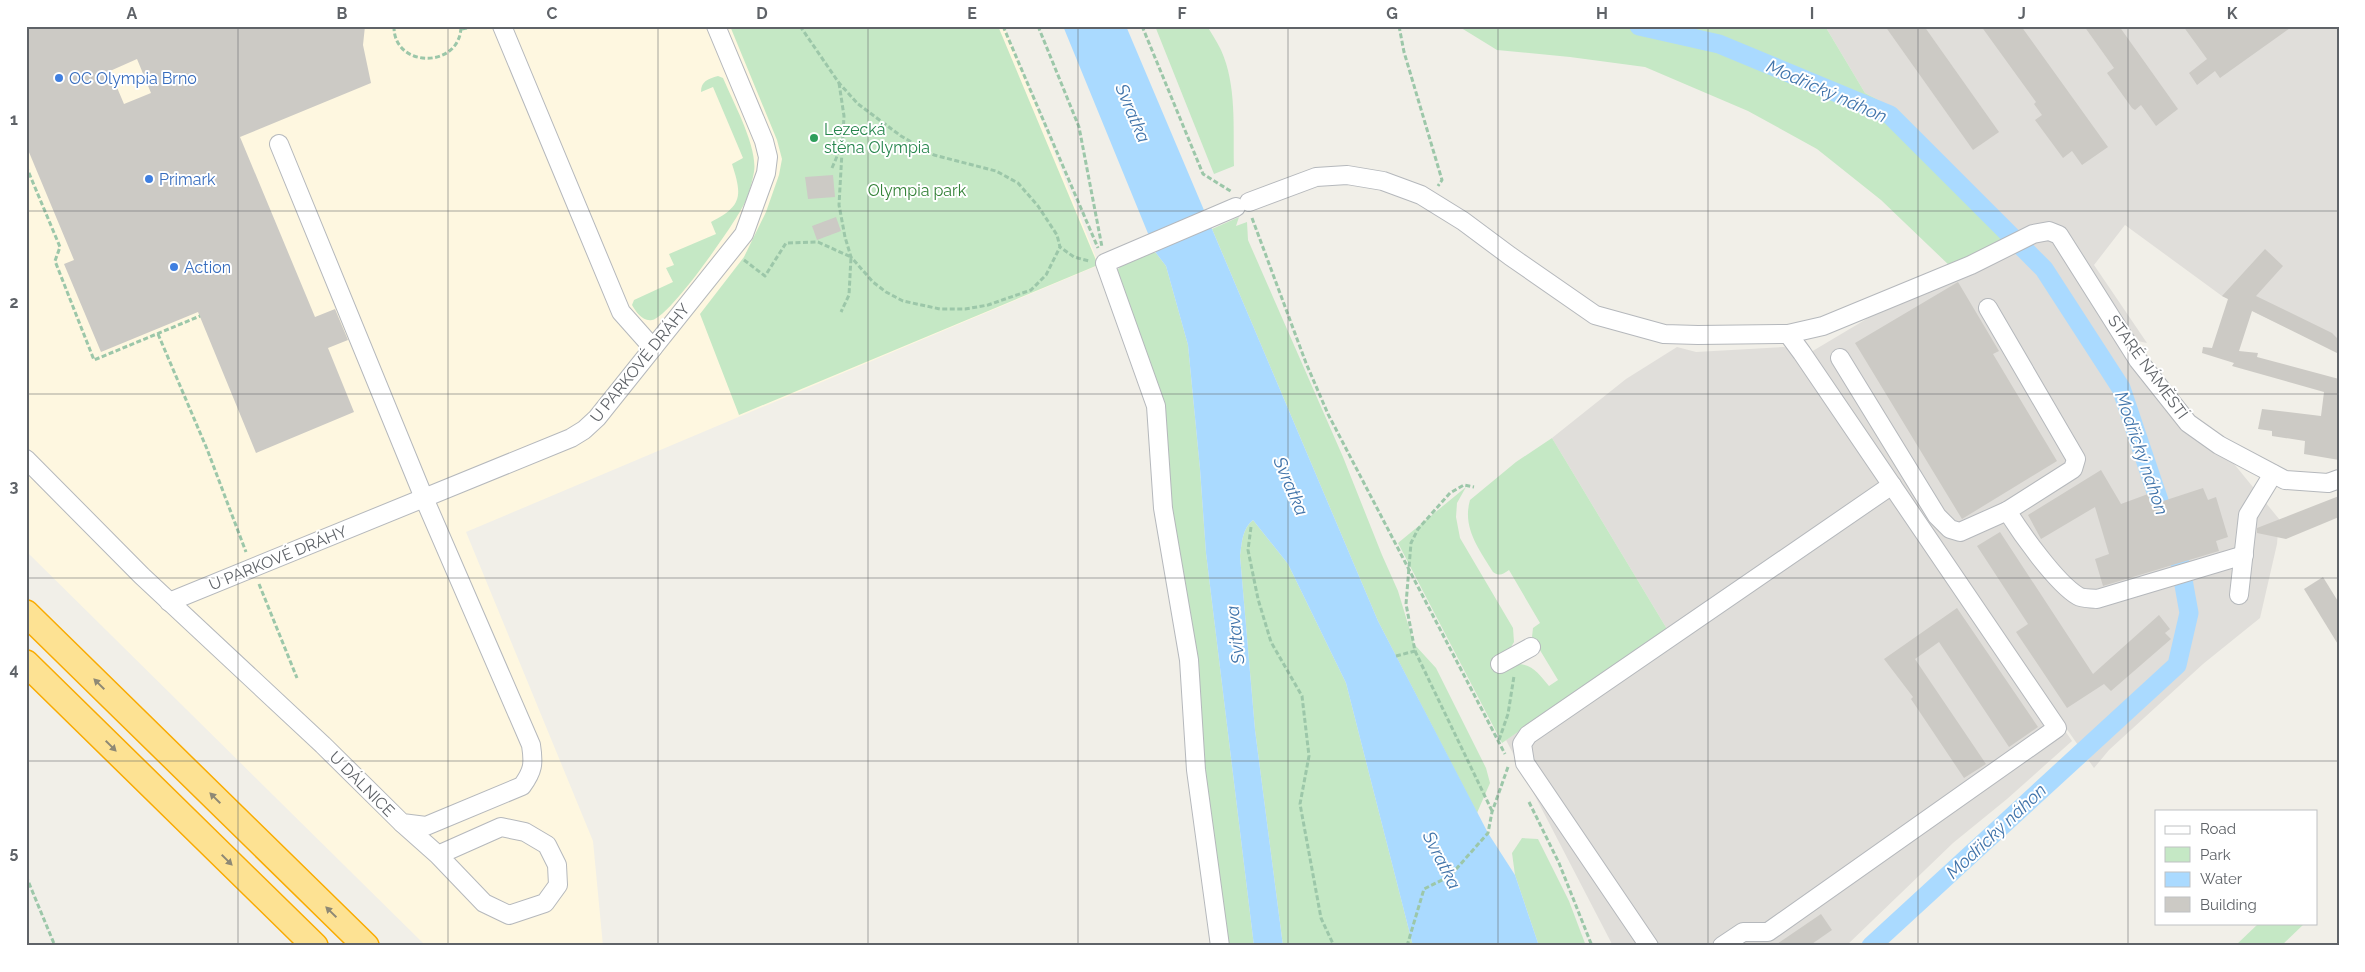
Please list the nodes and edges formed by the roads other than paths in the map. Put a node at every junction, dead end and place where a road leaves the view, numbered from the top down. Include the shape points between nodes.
1 (502, 26) edge
2 (716, 26) edge
3 (279, 144) dead end
4 (1988, 308) dead end
5 (1788, 334) junction
6 (653, 348) junction
7 (1840, 358) dead end
8 (26, 459) edge
9 (2273, 474) junction
10 (2339, 479) edge
11 (1892, 485) junction
12 (424, 498) junction
13 (2007, 511) junction
14 (2244, 555) junction
15 (2239, 595) dead end
16 (169, 602) junction
17 (26, 612) edge
18 (1531, 646) dead end
19 (1507, 660) road end
20 (26, 663) edge
21 (402, 823) junction
22 (438, 855) junction
23 (315, 946) edge
24 (366, 946) edge
25 (1220, 946) edge
26 (1649, 946) edge
27 (1722, 946) edge

1 - 6 street via 620,312
2 - 6 street, U PARKOVÉ DRÁHY via 768,157 766,173 744,234
3 - 12 street, U DÁLNICE
4 - 13 street via 2076,458 2073,469
5 - 9 street, STARÉ NÁMĚSTÍ via 1823,326 2033,234 2049,231 2059,235 2138,360 2188,423 2219,445
5 - 11 street
5 - 25 street, STARÉ NÁMĚSTÍ via 1664,334 1595,315 1463,221 1400,187 1363,176 1316,177 1105,263 1156,406 1163,508 1189,660 1196,770
6 - 12 street, U PARKOVÉ DRÁHY via 598,418 584,430
7 - 13 street via 1938,516 1950,529 1960,532
8 - 16 street, U DÁLNICE
9 - 10 street, STARÉ NÁMĚSTÍ via 2285,480 2328,483
9 - 14 street via 2248,514
11 - 26 street via 1528,735 1522,744 1525,763
11 - 27 street via 2058,728 1768,932 1743,932
12 - 16 street, U PARKOVÉ DRÁHY
12 - 21 street, U DÁLNICE via 502,672 531,745 533,758 532,772 522,786 426,826
13 - 14 street via 2053,572 2079,597 2097,599
14 - 15 street
16 - 21 street, U DÁLNICE
24 -> 17 highway
18 - 19 street
20 -> 23 highway
21 - 22 street
22 - 22 street via 484,903 509,915 545,903 558,885 557,865 547,845 525,832 501,827

